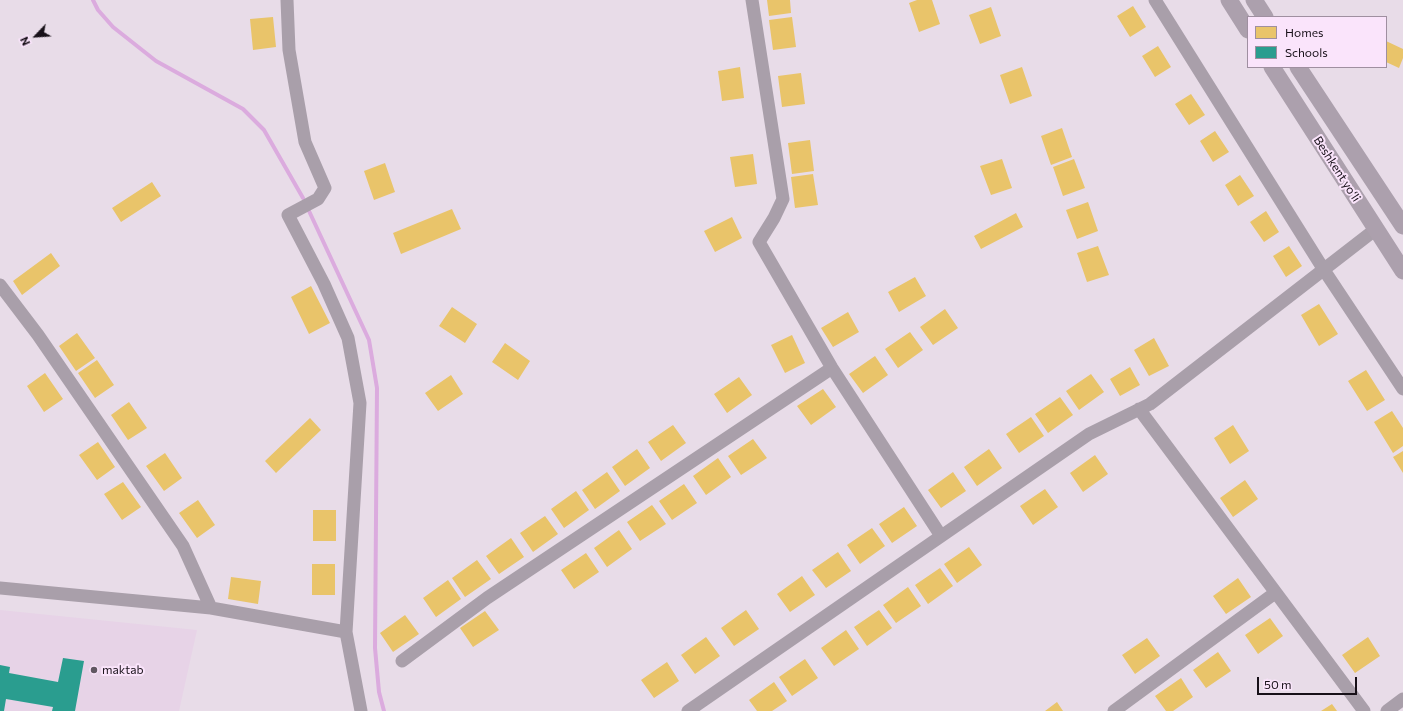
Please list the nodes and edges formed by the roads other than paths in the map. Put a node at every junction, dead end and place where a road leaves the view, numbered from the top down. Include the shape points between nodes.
1 (287, 0) edge
2 (752, 0) edge
3 (1155, 0) edge
4 (1229, 0) edge
5 (1254, 0) edge
6 (1264, 16) edge
7 (1247, 28) edge
8 (1273, 68) edge
9 (1299, 68) edge
10 (1403, 226) edge
11 (1376, 229) junction
12 (1324, 270) junction
13 (1403, 271) edge
14 (0, 285) edge
15 (832, 368) junction
16 (1403, 389) edge
17 (1139, 409) junction
18 (941, 536) junction
19 (0, 588) edge
20 (1276, 593) junction
21 (211, 608) junction
22 (346, 632) junction
23 (402, 661) dead end
24 (1403, 699) edge
25 (361, 711) edge
26 (688, 711) edge
27 (1114, 711) edge
28 (1364, 711) edge
29 (1387, 711) edge

1 - 22 street via 289,50 305,142 325,188 318,199 288,215 324,284 348,338 360,403
2 - 15 street via 783,199 759,242
3 - 12 street
4 - 7 main road
5 - 6 main road
8 - 11 main road, Beshkent yoʻli
9 - 10 main road, Beshkent yoʻli
11 - 12 street
11 - 13 main road, Beshkent yoʻli
12 - 16 street
12 - 17 street via 1150,404
14 - 21 street via 38,335 183,546
15 - 18 street
15 - 23 street via 487,598
17 - 18 street via 1089,434
17 - 20 street
18 - 26 street
19 - 21 street
20 - 27 street
20 - 28 street
21 - 22 street
22 - 25 street
24 - 29 street

